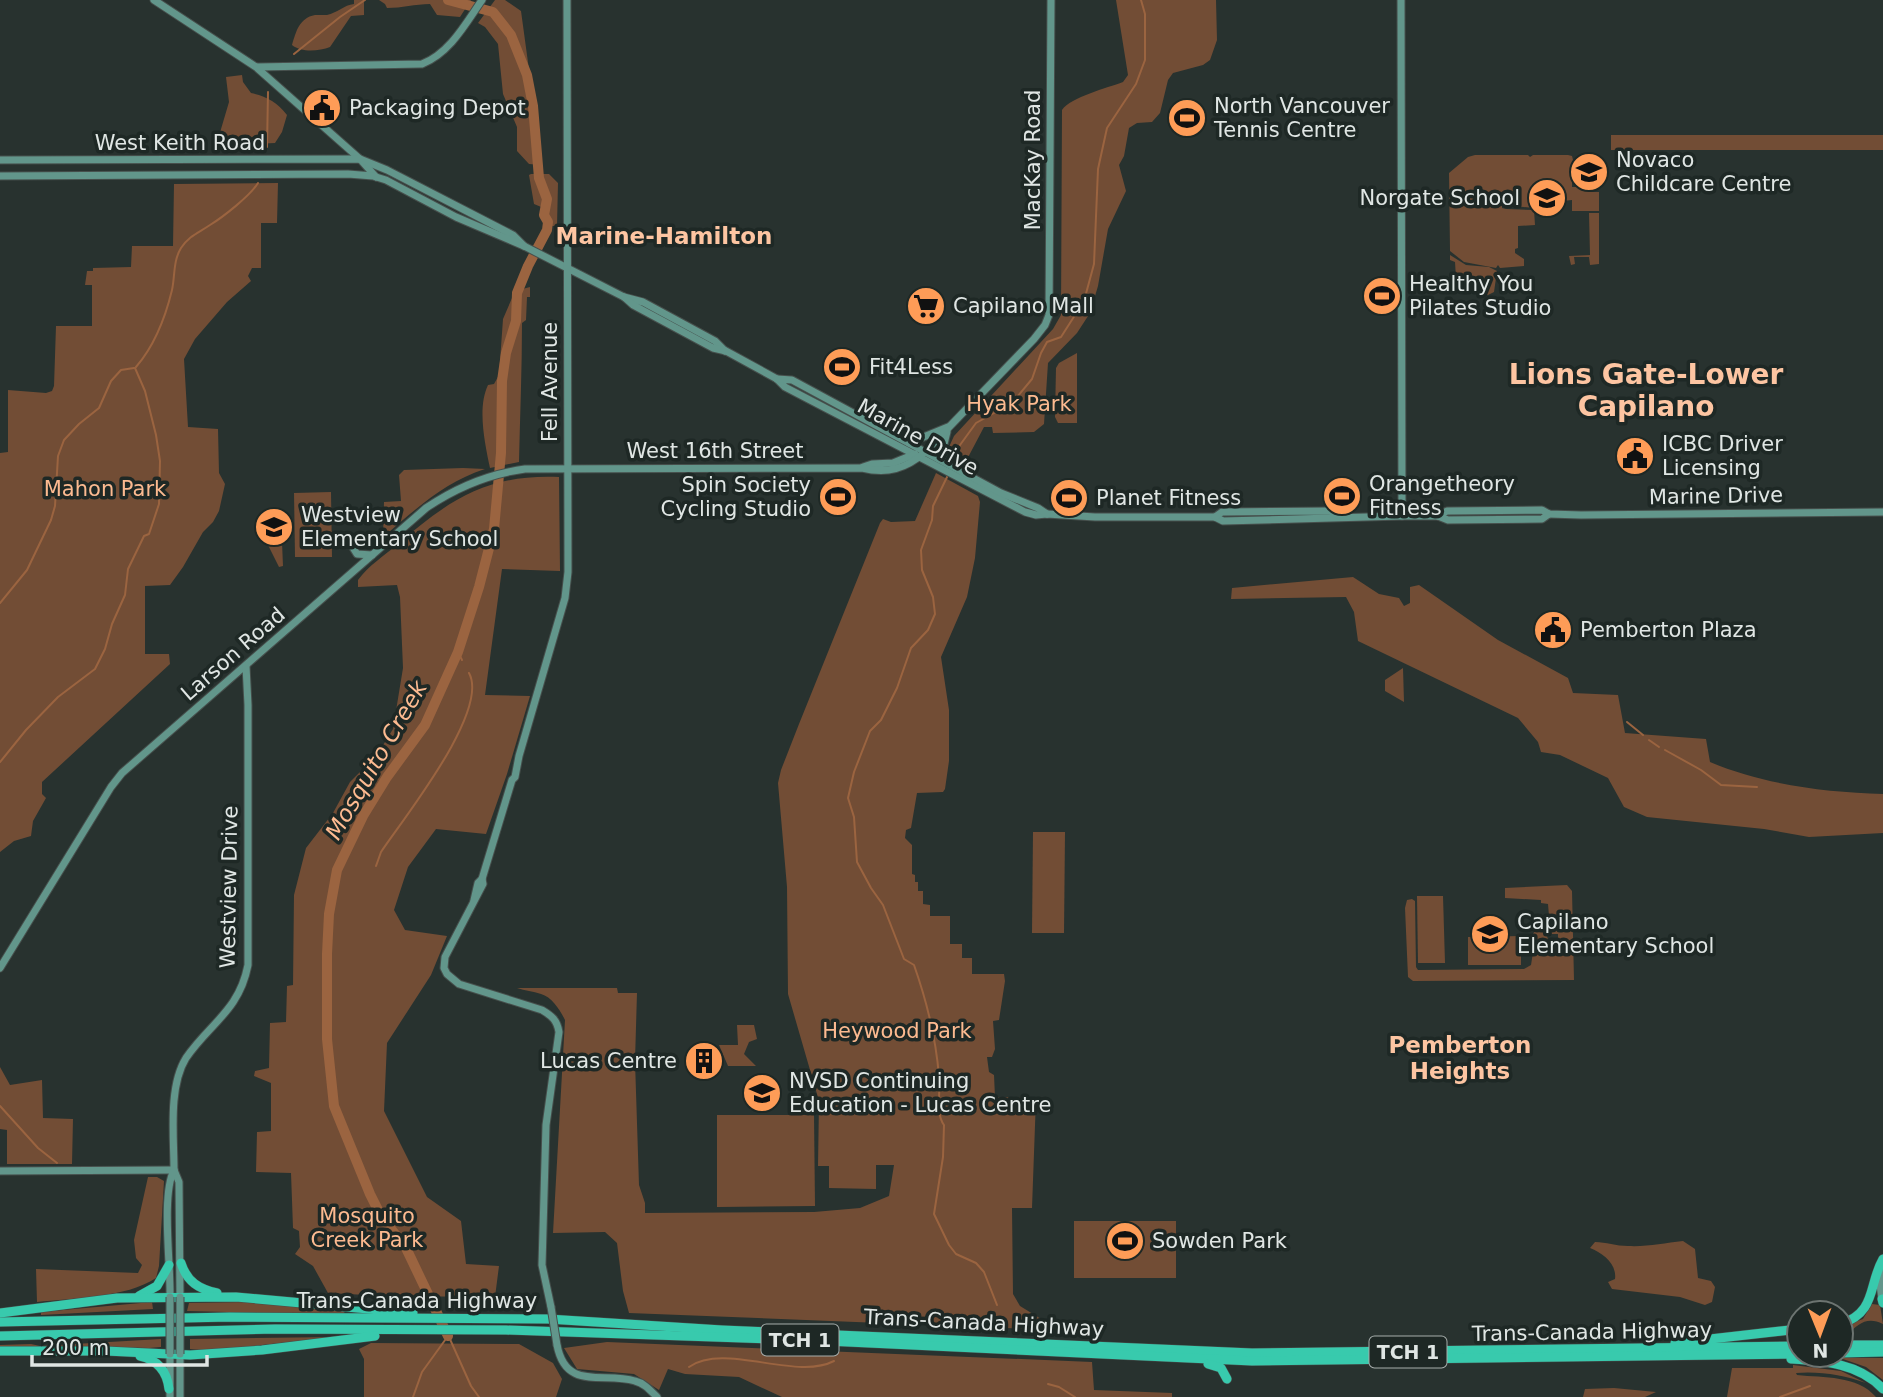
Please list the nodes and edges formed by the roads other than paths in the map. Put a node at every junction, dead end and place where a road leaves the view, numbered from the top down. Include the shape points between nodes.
1 (154, 0) edge
2 (482, 0) edge
3 (567, 0) edge
4 (1051, 0) edge
5 (1401, 0) edge
6 (256, 67) junction
7 (360, 159) junction
8 (0, 160) edge
9 (359, 174) joint
10 (0, 176) edge
11 (376, 177) junction
12 (524, 246) junction
13 (567, 269) junction
14 (777, 379) junction
15 (949, 427) junction
16 (909, 443) junction
17 (919, 455) junction
18 (568, 468) junction
19 (947, 468) junction
20 (1883, 512) edge
21 (1402, 516) junction
22 (352, 546) dead end
23 (373, 555) junction
24 (246, 666) junction
25 (0, 968) edge
26 (174, 1170) junction
27 (0, 1171) edge
28 (1883, 1259) edge
29 (181, 1263) junction
30 (169, 1265) junction
31 (1883, 1273) edge
32 (175, 1297) junction
33 (236, 1297) junction
34 (131, 1298) junction
35 (1882, 1301) edge
36 (0, 1313) edge
37 (366, 1314) junction
38 (1855, 1317) edge
39 (0, 1322) edge
40 (1785, 1331) edge
41 (374, 1333) junction
42 (0, 1336) edge
43 (1855, 1345) edge
44 (1883, 1345) edge
45 (1785, 1346) edge
46 (1568, 1350) junction
47 (0, 1351) edge
48 (132, 1352) junction
49 (1883, 1352) edge
50 (1855, 1353) edge
51 (175, 1354) junction
52 (1785, 1354) edge
53 (1719, 1355) junction
54 (1151, 1357) junction
55 (1285, 1361) junction
56 (1883, 1389) edge
57 (170, 1393) edge
58 (180, 1397) edge
59 (657, 1397) edge

1 - 6 main road
2 - 6 main road via 444,51 422,64
3 - 13 main road, Fell Avenue
4 - 15 main road, MacKay Road via 1047,321
5 - 21 main road
6 - 7 main road
7 - 8 main road, West Keith Road
7 - 11 main road, Marine Drive
7 - 12 main road, Marine Drive via 513,234
9 - 10 main road, West Keith Road
9 - 11 main road, Marine Drive
11 - 12 main road, Marine Drive
12 - 13 main road, Marine Drive
13 - 14 main road, Marine Drive via 680,321
13 - 18 main road, Fell Avenue
14 - 16 main road, Marine Drive via 792,380
14 - 17 main road, Marine Drive
15 - 16 main road
15 - 17 main road
15 - 19 main road via 944,444
16 - 17 main road, Marine Drive
17 - 18 main road, West 16th Street via 907,466 893,470
17 - 19 main road, Marine Drive
18 - 23 main road, Larson Road via 509,471 464,485 426,508
18 - 59 main road, Fell Avenue, bridge via 567,590 480,893 445,957 444,968 459,984 542,1010 558,1024 546,1125 542,1265 560,1357 573,1372 586,1378 638,1381
19 - 21 main road, Marine Drive via 1047,514 1215,517 1223,512 1330,511 1340,516
20 - 21 main road, Marine Drive via 1549,514 1542,519 1448,520
22 - 23 main road via 360,556
23 - 24 main road, Larson Road
24 - 25 main road, Larson Road via 122,773
24 - 26 main road, Westview Drive via 248,965 236,1001 186,1059 178,1077
26 - 27 main road
26 - 29 main road, Westview Drive
26 - 30 main road, Westview Drive via 169,1196
28 - 38 highway via 1872,1295
29 - 32 main road, Westview Drive
29 - 33 highway via 196,1286
30 - 32 main road, Westview Drive
30 - 34 highway via 153,1289
31 - 35 main road
32 - 33 highway
32 - 34 highway
32 - 51 main road, Westview Drive, bridge
33 - 37 highway
34 - 36 highway
37 - 39 highway, Trans-Canada Highway
37 - 46 highway, Trans-Canada Highway / TCH 1 via 591,1320 1218,1352
40 - 46 highway
41 - 42 highway, Trans-Canada Highway via 275,1329
41 - 51 highway via 243,1352
41 - 54 highway, Trans-Canada Highway / TCH 1 via 506,1330
43 - 44 highway
45 - 46 highway, Trans-Canada Highway / TCH 1
47 - 48 highway
48 - 51 highway
48 - 57 highway via 158,1363
49 - 50 highway
51 - 57 main road, Westview Drive
51 - 58 main road, Westview Drive
52 - 53 highway, Trans-Canada Highway / TCH 1
53 - 55 highway, Trans-Canada Highway / TCH 1
53 - 56 highway via 1835,1364 1862,1373
54 - 55 highway, Trans-Canada Highway / TCH 1
54 - 55 highway via 1213,1364 1227,1379 1238,1366

